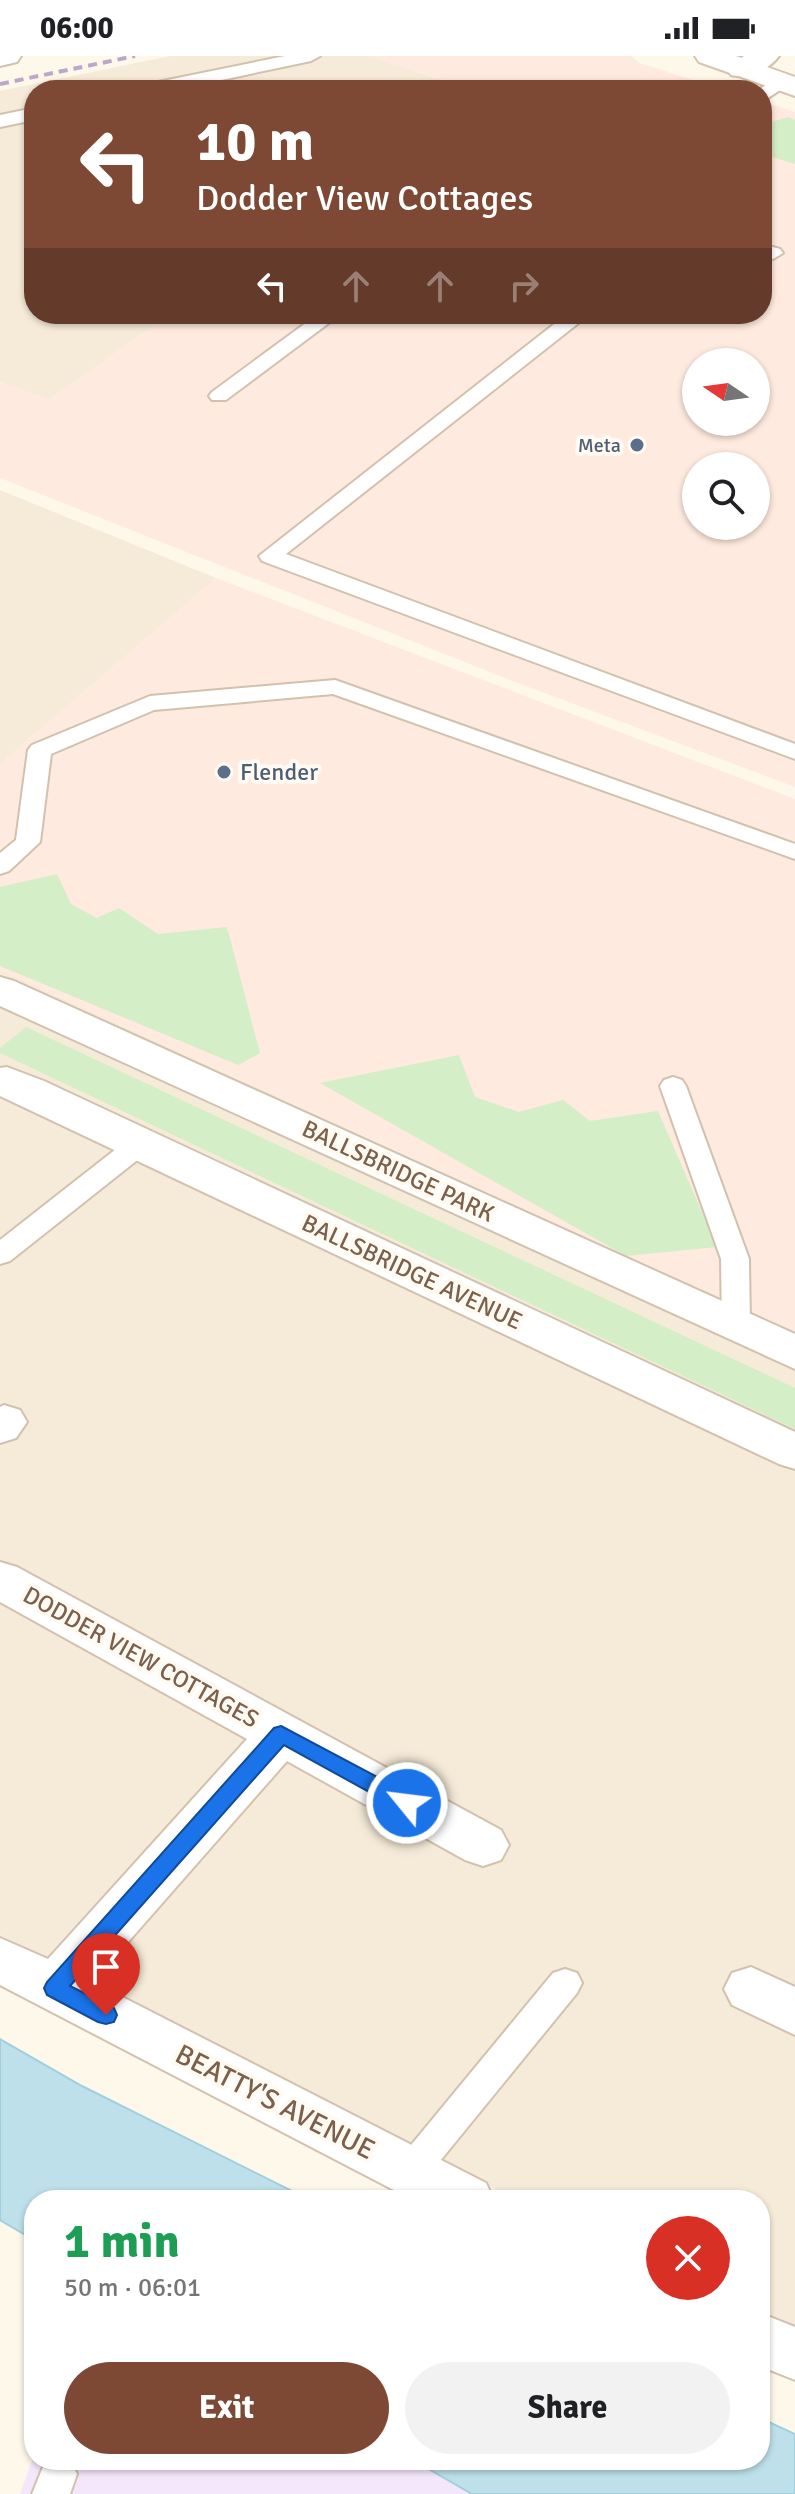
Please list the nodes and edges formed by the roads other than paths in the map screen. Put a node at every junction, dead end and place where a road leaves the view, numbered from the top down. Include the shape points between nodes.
1 (7, 56) edge
2 (311, 56) edge
3 (709, 56) edge
4 (0, 57) edge
5 (753, 62) edge
6 (196, 80) edge
7 (771, 80) edge
8 (24, 116) edge
9 (0, 121) edge
10 (317, 324) edge
11 (567, 324) edge
12 (219, 396) dead end
13 (795, 752) edge
14 (795, 852) edge
15 (0, 866) edge
16 (0, 990) edge
17 (15, 1086) edge
18 (673, 1086) dead end
19 (140, 1144) junction
20 (0, 1254) edge
21 (736, 1326) junction
22 (795, 1353) edge
23 (795, 1452) edge
24 (0, 1580) edge
25 (281, 1734) junction
26 (483, 1845) dead end
27 (0, 1960) edge
28 (565, 1983) dead end
29 (55, 1988) junction
30 (410, 2172) junction
31 (446, 2190) edge
32 (770, 2343) edge
33 (795, 2354) edge

1 - 4 street
2 - 6 lane
3 - 5 street
5 - 7 street
8 - 9 lane
10 - 12 lane
11 - 13 lane via 270,556
14 - 15 lane via 335,687 150,703 40,750 28,842
16 - 21 street, BALLSBRIDGE PARK
17 - 19 street, BALLSBRIDGE AVENUE
18 - 21 lane via 735,1259
19 - 20 lane
19 - 23 street, BALLSBRIDGE AVENUE
21 - 22 street, BALLSBRIDGE PARK
24 - 25 street, DODDER VIEW COTTAGES
25 - 26 street, DODDER VIEW COTTAGES
25 - 29 street, DODDER VIEW COTTAGES
27 - 29 street, BEATTY'S AVENUE
28 - 30 lane
29 - 30 street, BEATTY'S AVENUE
30 - 31 street, BEATTY'S AVENUE
32 - 33 street

